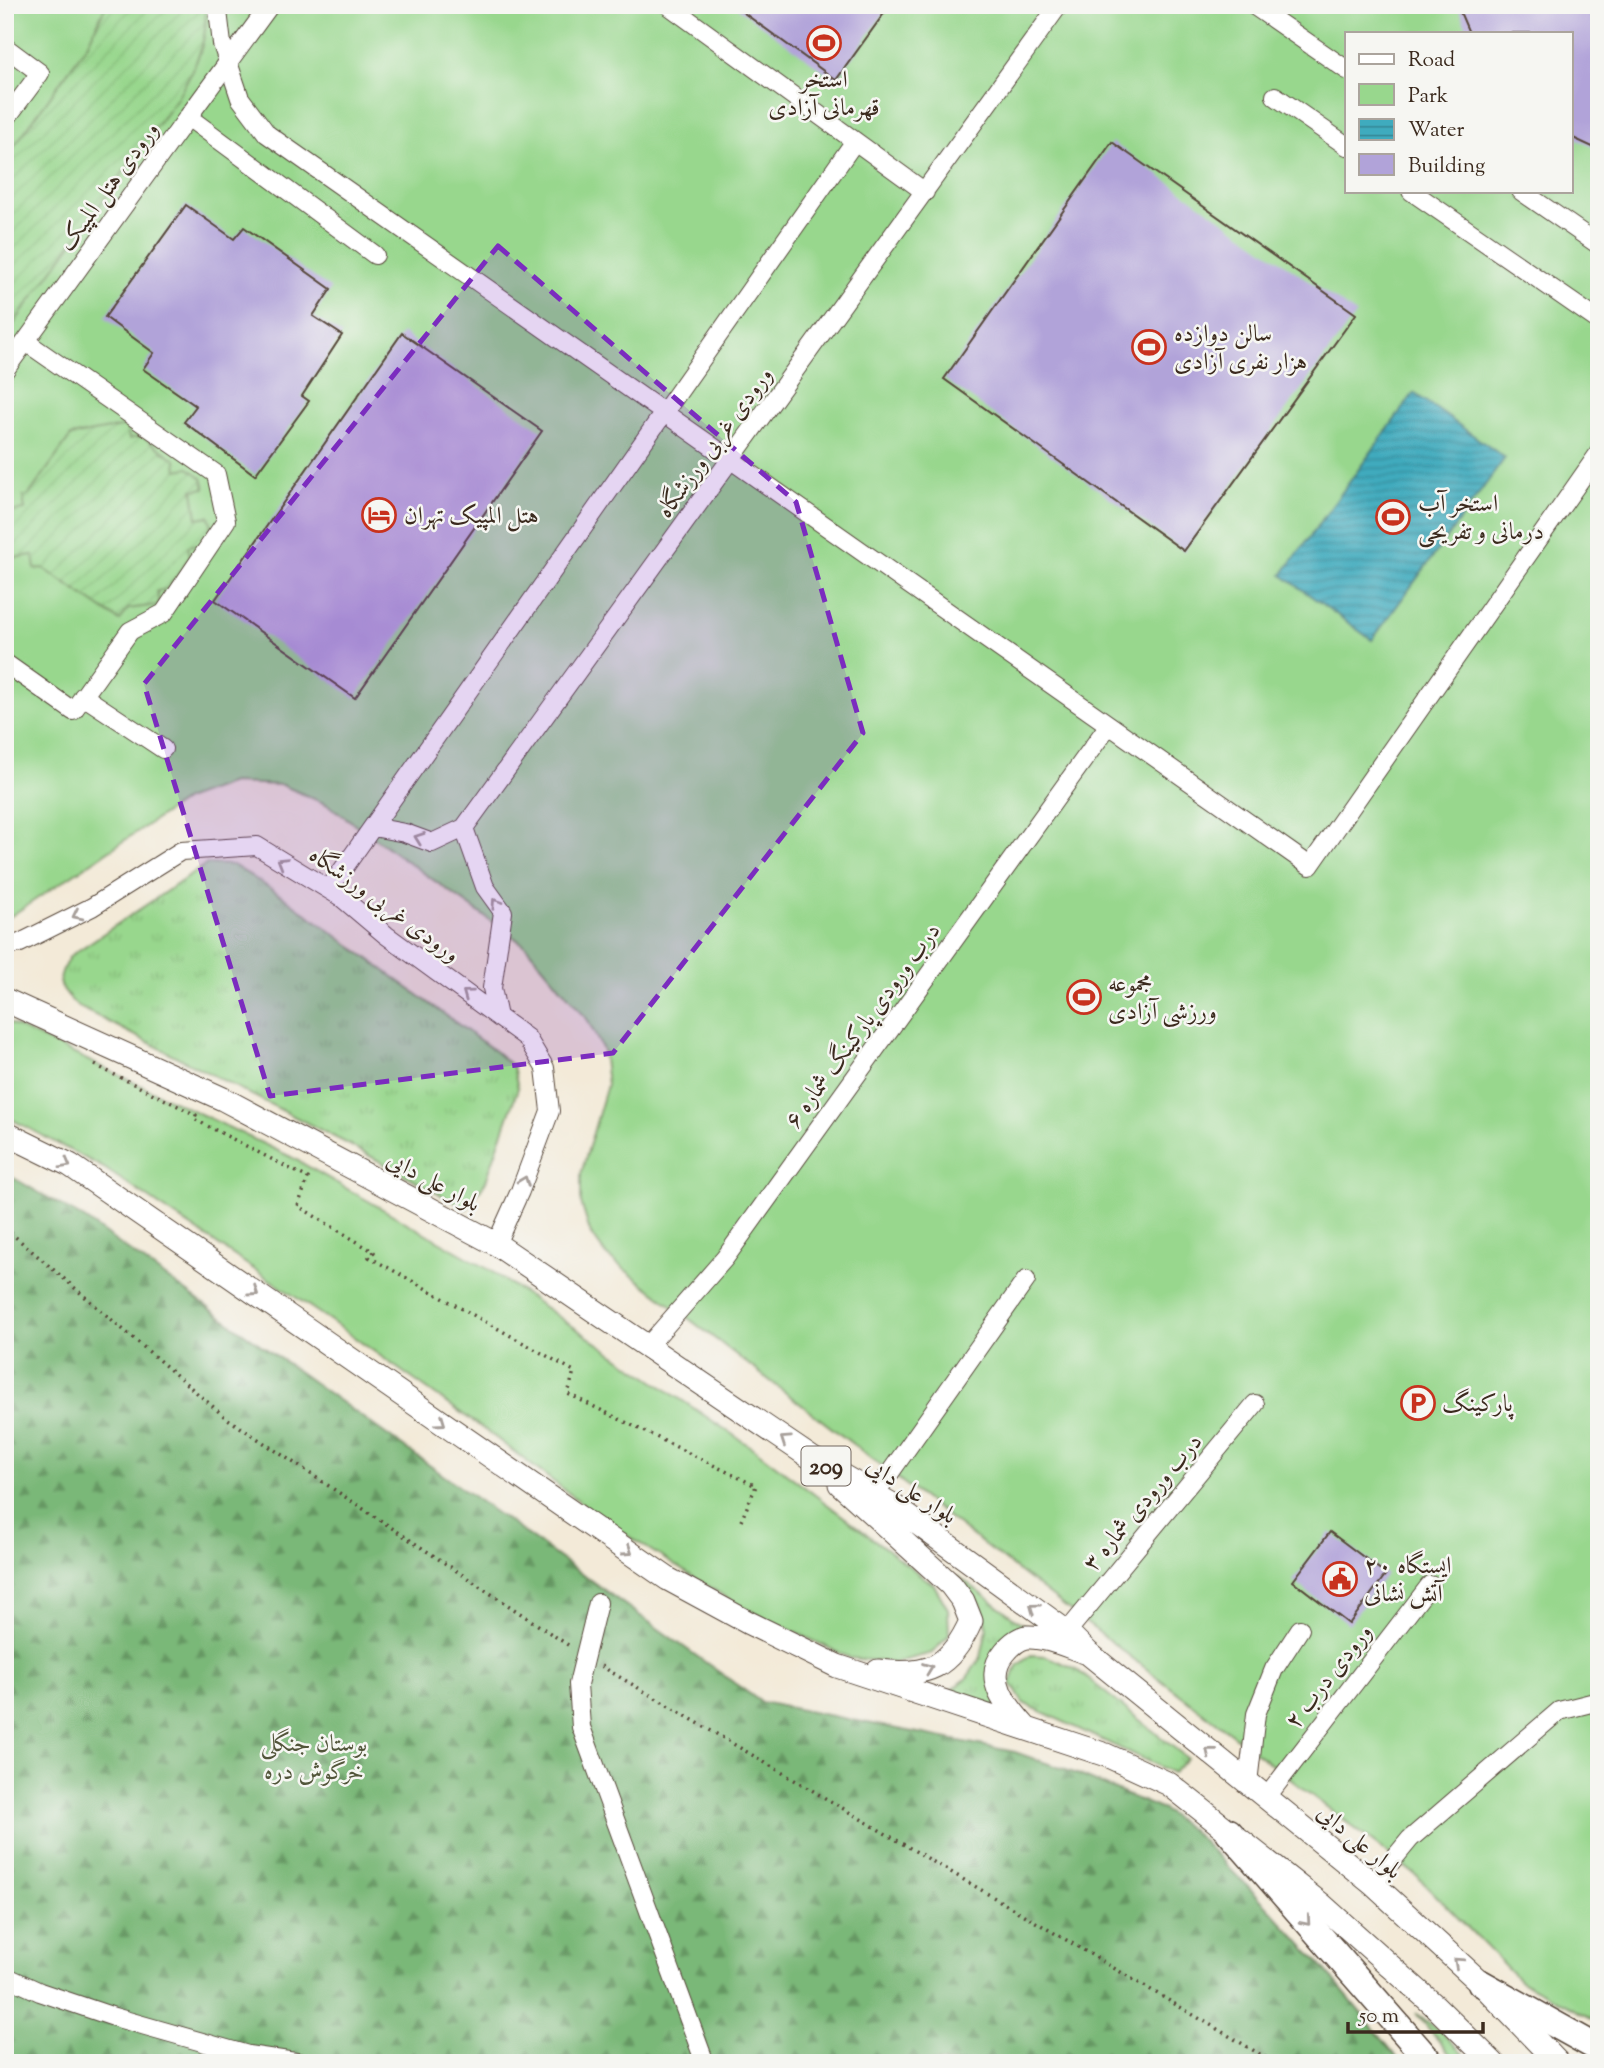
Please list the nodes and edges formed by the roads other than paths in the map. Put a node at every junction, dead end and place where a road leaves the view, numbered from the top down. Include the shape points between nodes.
1 (270, 5) edge
2 (668, 5) edge
3 (1059, 5) edge
4 (1253, 5) edge
5 (218, 7) edge
6 (5, 47) edge
7 (230, 62) junction
8 (1345, 69) edge
9 (1275, 96) dead end
10 (188, 117) junction
11 (5, 120) edge
12 (855, 141) junction
13 (1345, 145) edge
14 (925, 192) junction
15 (1412, 192) edge
16 (1522, 192) edge
17 (1599, 245) edge
18 (375, 255) dead end
19 (1599, 321) edge
20 (26, 342) junction
21 (5, 370) edge
22 (665, 412) junction
23 (1599, 453) edge
24 (732, 459) junction
25 (5, 663) edge
26 (83, 696) junction
27 (1108, 726) junction
28 (163, 749) dead end
29 (373, 827) junction
30 (464, 828) junction
31 (329, 890) junction
32 (5, 947) edge
33 (5, 1000) edge
34 (498, 1017) junction
35 (5, 1133) edge
36 (496, 1244) junction
37 (1026, 1280) dead end
38 (648, 1347) junction
39 (1255, 1404) dead end
40 (813, 1459) junction
41 (875, 1494) junction
42 (1430, 1585) dead end
43 (598, 1603) dead end
44 (1300, 1629) dead end
45 (1067, 1632) junction
46 (1088, 1653) junction
47 (837, 1665) junction
48 (1599, 1700) edge
49 (1027, 1729) junction
50 (1257, 1790) junction
51 (1229, 1832) junction
52 (1373, 1884) junction
53 (5, 1976) edge
54 (1481, 1983) junction
55 (1599, 2049) edge
56 (302, 2063) edge
57 (705, 2063) edge
58 (1431, 2063) edge
59 (1493, 2063) edge
60 (1558, 2063) edge

1 - 7 lane
2 - 12 lane
3 - 14 lane, ورودی غربی ورزشگاه
4 - 8 lane
5 - 7 lane via 222,44
6 - 11 lane via 40,73
7 - 10 lane
7 - 22 lane via 240,97 267,134
9 - 13 lane
10 - 18 lane, ورودی هتل المپیک
10 - 20 lane, ورودی هتل المپیک
12 - 14 lane
12 - 22 lane
14 - 24 lane, ورودی غربی ورزشگاه
15 - 19 lane
16 - 17 lane
20 - 21 lane, ورودی هتل المپیک
20 - 26 lane via 216,474 226,521 164,612 130,631
22 - 24 lane
22 - 29 lane
23 - 27 lane via 1310,866
24 - 27 lane
24 - 30 lane, ورودی غربی ورزشگاه
25 - 26 lane via 73,710
26 - 28 lane
27 - 38 lane, درب ورودی پارکینگ شماره ۶ via 725,1258
30 -> 29 lane, ورودی غربی ورزشگاه via 432,843
29 - 31 lane
34 -> 30 lane via 492,988 503,912 485,887
31 -> 32 lane, ورودی غربی ورزشگاه via 257,846 181,850 92,907
34 -> 31 lane, ورودی غربی ورزشگاه
33 - 36 main road, بلوار علی دایی / 209 via 223,1099
36 -> 34 lane, ورودی غربی ورزشگاه via 550,1111 545,1068 527,1038
35 -> 47 main road via 70,1165 668,1578
36 - 38 main road, بلوار علی دایی / 209
37 - 41 lane
40 -> 38 main road, بلوار علی دایی / 209
39 - 45 lane, درب ورودی شماره ۳
40 - 41 main road, بلوار علی دایی / 209
47 -> 40 main road via 923,1672 944,1662 963,1639 971,1620 951,1586
45 -> 41 main road, بلوار علی دایی / 209
42 - 50 lane, ورودی درب ۲
43 - 57 lane via 578,1684 581,1727
44 - 50 lane via 1274,1669 1256,1714
45 - 46 main road, بلوار علی دایی / 209
46 - 49 main road via 1023,1637 1002,1656 996,1684
50 -> 46 main road, بلوار علی دایی / 209
47 - 49 main road
48 - 52 lane via 1559,1711 1409,1839
49 - 51 main road via 1106,1755 1170,1784
50 - 52 main road, بلوار علی دایی / 209
51 -> 58 highway
51 - 59 main road via 1333,1914
54 -> 52 main road, بلوار علی دایی / 209
53 - 56 lane via 114,2017 248,2055
54 - 55 highway
54 - 60 main road, بلوار علی دایی / 209

